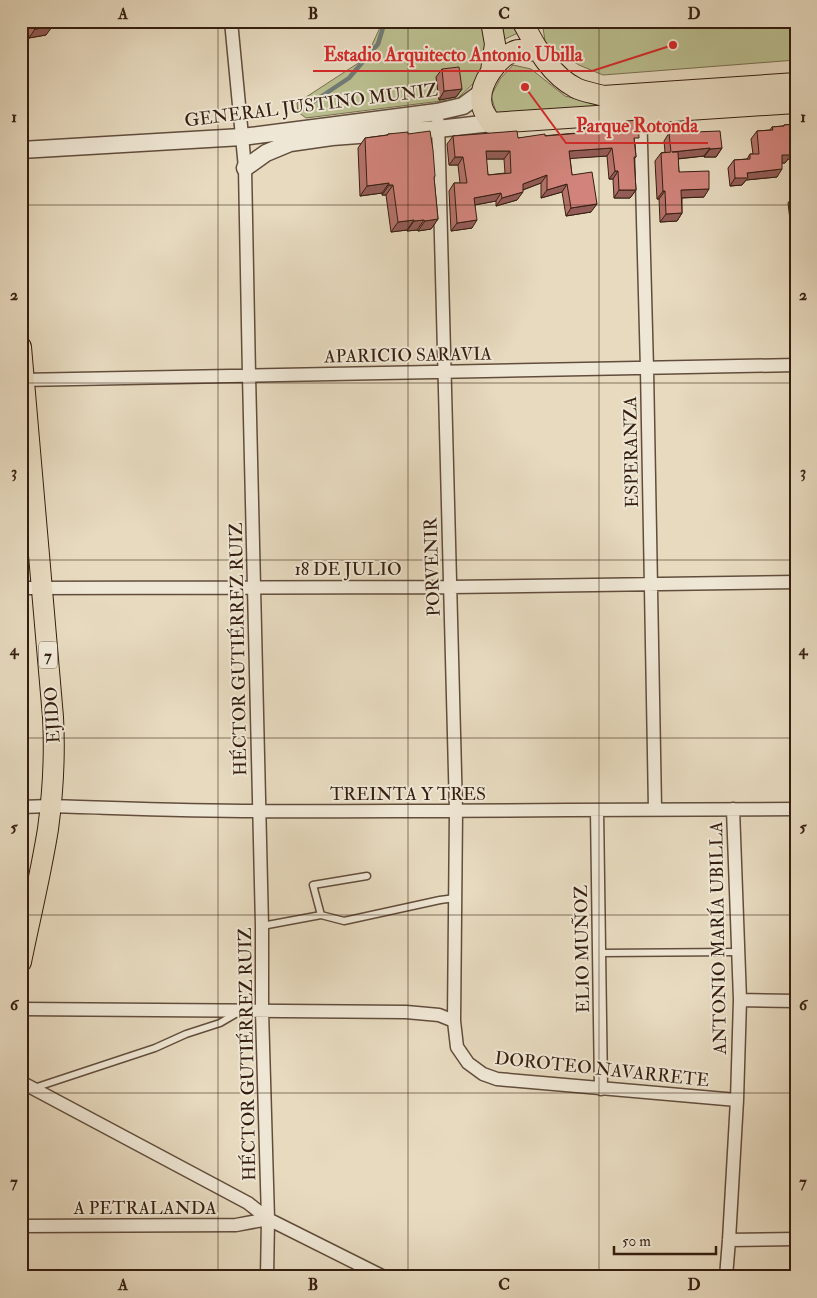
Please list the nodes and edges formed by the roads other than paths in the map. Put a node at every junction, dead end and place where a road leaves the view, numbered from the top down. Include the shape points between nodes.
1 (231, 21) edge
2 (491, 21) edge
3 (522, 21) edge
4 (538, 51) junction
5 (491, 71) junction
6 (796, 83) edge
7 (482, 92) junction
8 (796, 103) edge
9 (640, 104) junction
10 (437, 112) junction
11 (491, 123) junction
12 (438, 130) junction
13 (242, 137) junction
14 (21, 150) edge
15 (245, 168) junction
16 (21, 347) edge
17 (796, 365) edge
18 (647, 369) junction
19 (444, 372) junction
20 (249, 375) junction
21 (23, 380) edge
22 (21, 498) edge
23 (796, 582) edge
24 (651, 583) junction
25 (450, 586) junction
26 (255, 587) junction
27 (31, 588) edge
28 (36, 807) edge
29 (655, 808) junction
30 (732, 809) junction
31 (796, 809) edge
32 (597, 810) junction
33 (260, 811) junction
34 (456, 811) junction
35 (367, 876) dead end
36 (21, 896) edge
37 (455, 898) junction
38 (321, 915) junction
39 (262, 926) junction
40 (738, 952) junction
41 (600, 953) junction
42 (21, 962) edge
43 (740, 1000) junction
44 (796, 1002) edge
45 (21, 1009) edge
46 (242, 1010) junction
47 (262, 1011) junction
48 (454, 1021) junction
49 (21, 1082) edge
50 (33, 1089) junction
51 (602, 1089) junction
52 (737, 1100) junction
53 (268, 1219) junction
54 (21, 1226) edge
55 (796, 1239) edge
56 (729, 1240) junction
57 (267, 1277) edge
58 (384, 1277) edge
59 (726, 1277) edge

1 - 13 street, HÉCTOR GUTIÉRREZ RUIZ
2 - 5 main road via 495,44
3 - 4 main road
4 - 5 main road via 519,50 502,58
4 - 9 main road via 554,73 576,88
5 - 7 main road
6 - 9 main road
7 - 10 street, GENERAL JUSTINO MUNIZ via 463,106
7 - 11 main road via 482,107
8 - 9 main road
9 - 11 main road
9 - 18 street, ESPERANZA
10 - 12 street, PORVENIR
10 - 13 street, GENERAL JUSTINO MUNIZ
11 - 12 street, GENERAL JUSTINO MUNIZ
12 - 15 street, GENERAL JUSTINO MUNIZ via 290,143 266,153
12 - 19 street, PORVENIR
13 - 14 street, GENERAL JUSTINO MUNIZ
13 - 15 street, HÉCTOR GUTIÉRREZ RUIZ
15 - 20 street, HÉCTOR GUTIÉRREZ RUIZ
16 - 21 main road, EJIDO / 7
17 - 18 street, APARICIO SARAVIA
18 - 19 street, APARICIO SARAVIA
18 - 24 street, ESPERANZA
19 - 20 street, APARICIO SARAVIA
19 - 25 street, PORVENIR
20 - 21 street, APARICIO SARAVIA
20 - 26 street, HÉCTOR GUTIÉRREZ RUIZ
21 - 27 main road, EJIDO / 7
22 - 27 main road, EJIDO / 7
23 - 24 street, 18 DE JULIO
24 - 25 street, 18 DE JULIO
24 - 29 street, ESPERANZA
25 - 26 street, 18 DE JULIO
25 - 34 street, PORVENIR
26 - 27 street, 18 DE JULIO
26 - 33 street, HÉCTOR GUTIÉRREZ RUIZ
27 - 28 main road, EJIDO / 7 via 43,740
28 - 33 street, TREINTA Y TRES
28 - 36 main road, EJIDO / 7
28 - 42 main road, EJIDO / 7 via 48,829
29 - 30 street, TREINTA Y TRES
29 - 32 street, TREINTA Y TRES
30 - 31 street, TREINTA Y TRES
30 - 40 street, ANTONIO MARÍA UBILLA
32 - 34 street, TREINTA Y TRES
32 - 41 street, ELIO MUÑOZ
33 - 34 street, TREINTA Y TRES
33 - 39 street, HÉCTOR GUTIÉRREZ RUIZ
34 - 37 street, PORVENIR
35 - 38 lane via 313,885
37 - 38 lane via 344,921
37 - 48 street, PORVENIR
38 - 39 lane
39 - 47 street, HÉCTOR GUTIÉRREZ RUIZ
40 - 41 lane
40 - 43 street, ANTONIO MARÍA UBILLA
41 - 51 street, ELIO MUÑOZ
43 - 44 street
43 - 52 street, ANTONIO MARÍA UBILLA
45 - 46 street
46 - 47 street
46 - 50 lane via 220,1023 155,1048
47 - 48 street via 406,1012 439,1015
47 - 53 street, HÉCTOR GUTIÉRREZ RUIZ
48 - 51 street, DOROTEO NAVARRETE via 457,1047 468,1063 483,1074
49 - 50 street
50 - 53 street via 248,1203
51 - 52 street, DOROTEO NAVARRETE
52 - 56 street, ANTONIO MARÍA UBILLA
53 - 54 street, A PETRALANDA via 236,1225
53 - 57 street, HÉCTOR GUTIÉRREZ RUIZ
53 - 58 street
55 - 56 street
56 - 59 street, ANTONIO MARÍA UBILLA

